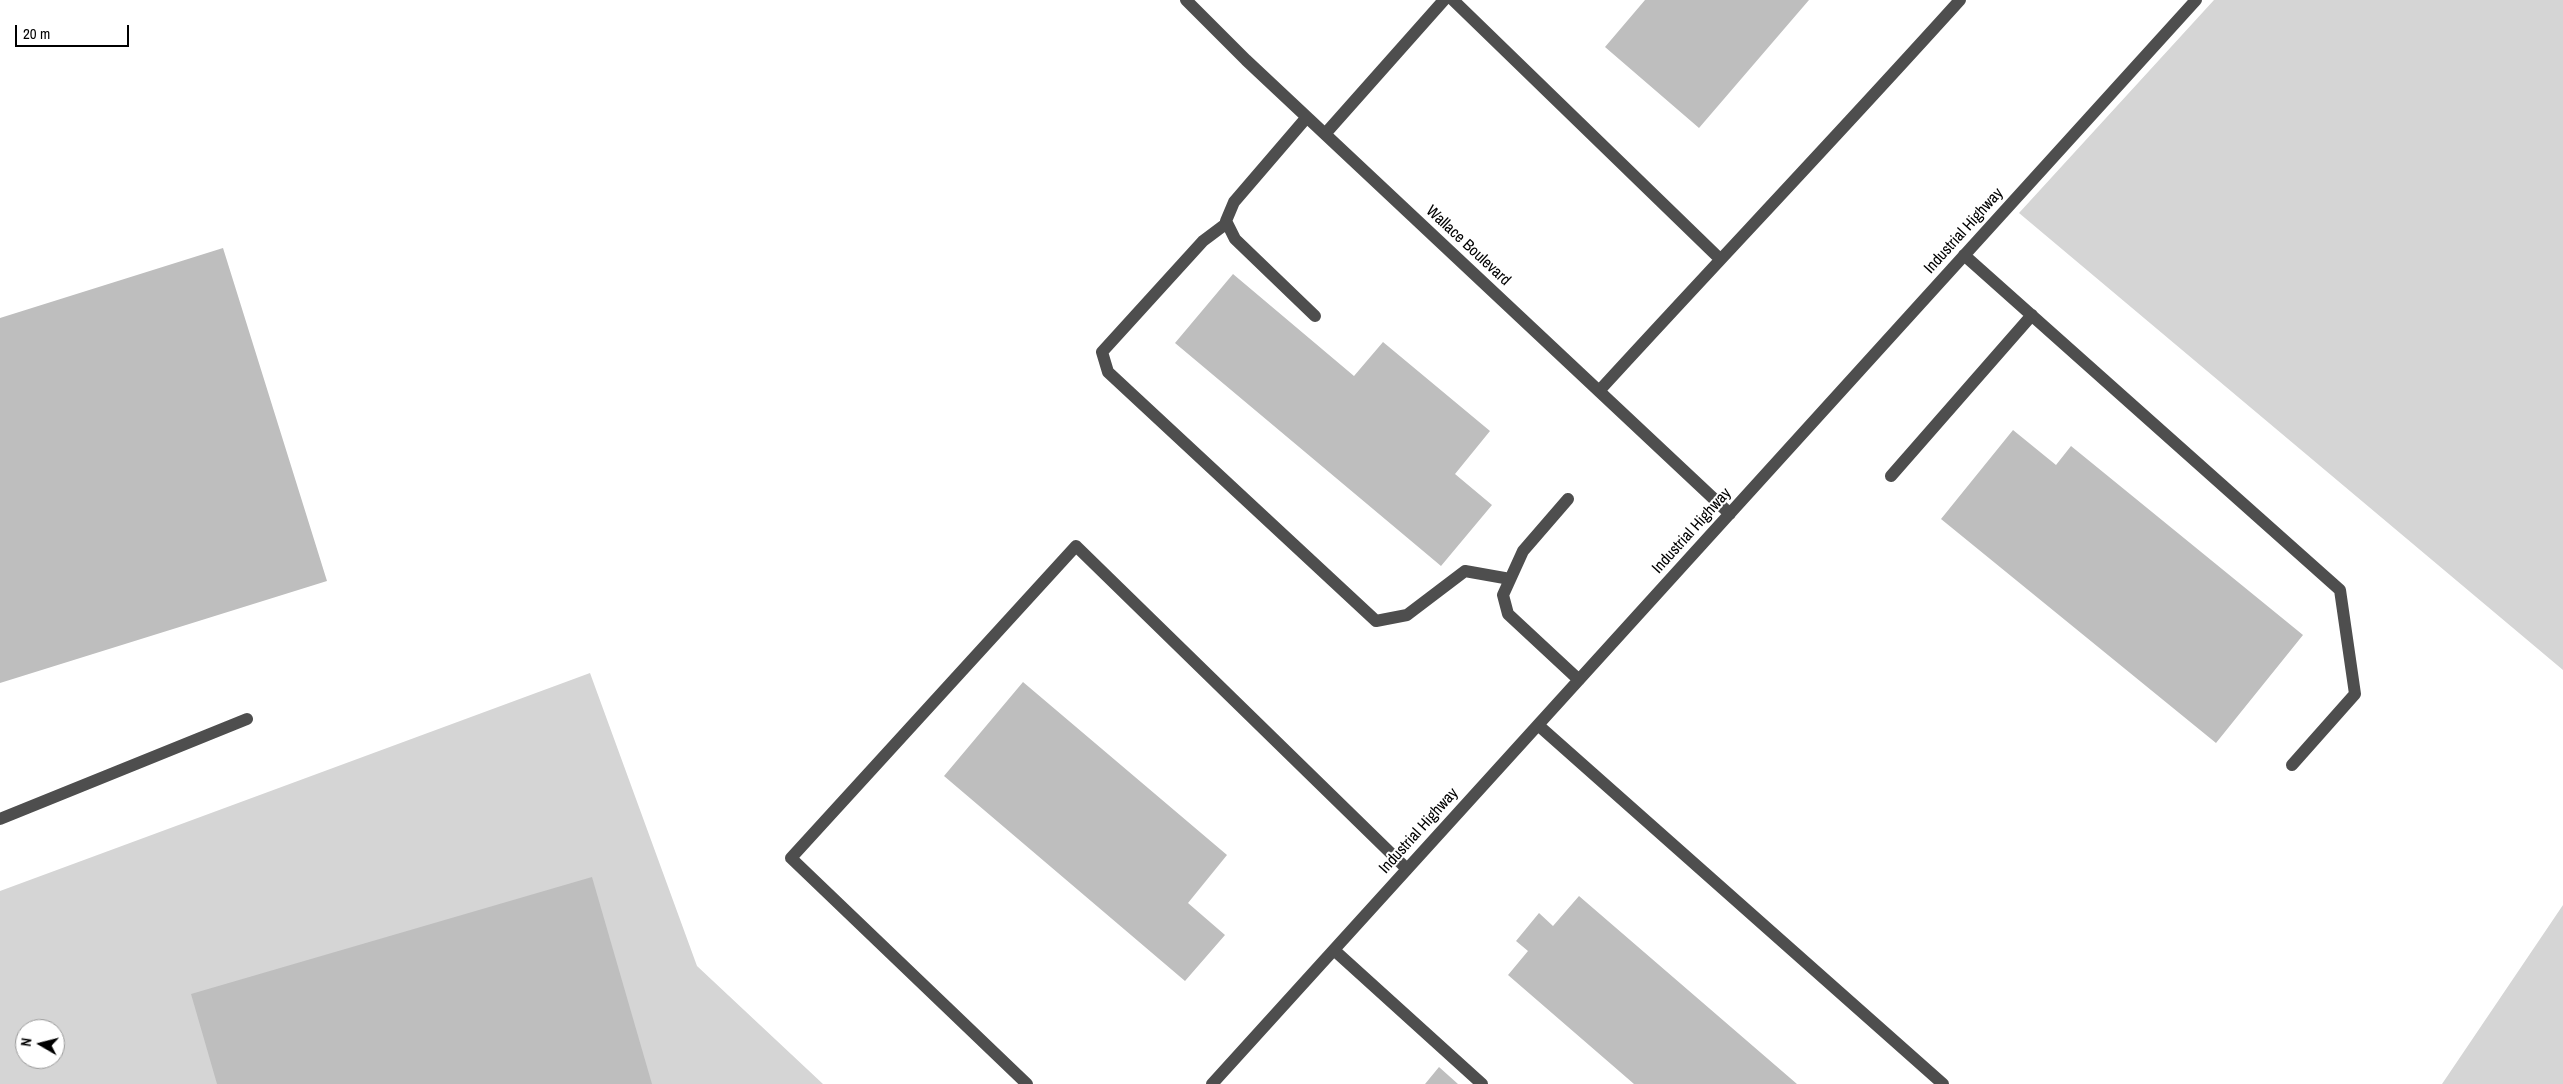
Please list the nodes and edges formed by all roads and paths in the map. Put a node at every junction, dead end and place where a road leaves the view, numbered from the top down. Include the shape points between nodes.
1 (1186, 0) edge
2 (1444, 0) edge
3 (1453, 0) edge
4 (1960, 0) edge
5 (2196, 0) edge
6 (1307, 116) junction
7 (1325, 134) junction
8 (1227, 223) junction
9 (1964, 255) junction
10 (1720, 259) junction
11 (2032, 315) junction
12 (1314, 316) dead end
13 (1599, 391) junction
14 (1891, 476) dead end
15 (1568, 499) dead end
16 (1730, 514) junction
17 (1510, 579) junction
18 (1579, 680) junction
19 (247, 719) dead end
20 (1538, 725) junction
21 (2292, 765) dead end
22 (0, 819) edge
23 (1407, 869) junction
24 (1334, 950) junction
25 (1027, 1084) edge
26 (1212, 1084) edge
27 (1482, 1084) edge
28 (1943, 1084) edge

1 - 6 street, Wallace Boulevard
2 - 7 street
3 - 10 street
4 - 10 street via 1840,134
5 - 9 street, Industrial Highway
6 - 7 street, Wallace Boulevard
6 - 8 street via 1234,202
7 - 13 street, Wallace Boulevard
8 - 12 street via 1235,239
8 - 17 street via 1203,241 1102,352 1108,372 1376,621 1407,615 1465,571
9 - 11 street
9 - 16 street, Industrial Highway
10 - 13 street
11 - 14 street
11 - 21 street via 2340,590 2355,694
13 - 16 street, Wallace Boulevard
15 - 17 street via 1523,551
16 - 18 street, Industrial Highway
17 - 18 street via 1502,596 1508,614
18 - 20 street, Industrial Highway
19 - 22 street
20 - 23 street, Industrial Highway
20 - 28 street
23 - 24 street, Industrial Highway
23 - 25 street via 1076,546 791,858
24 - 26 street, Industrial Highway
24 - 27 street

